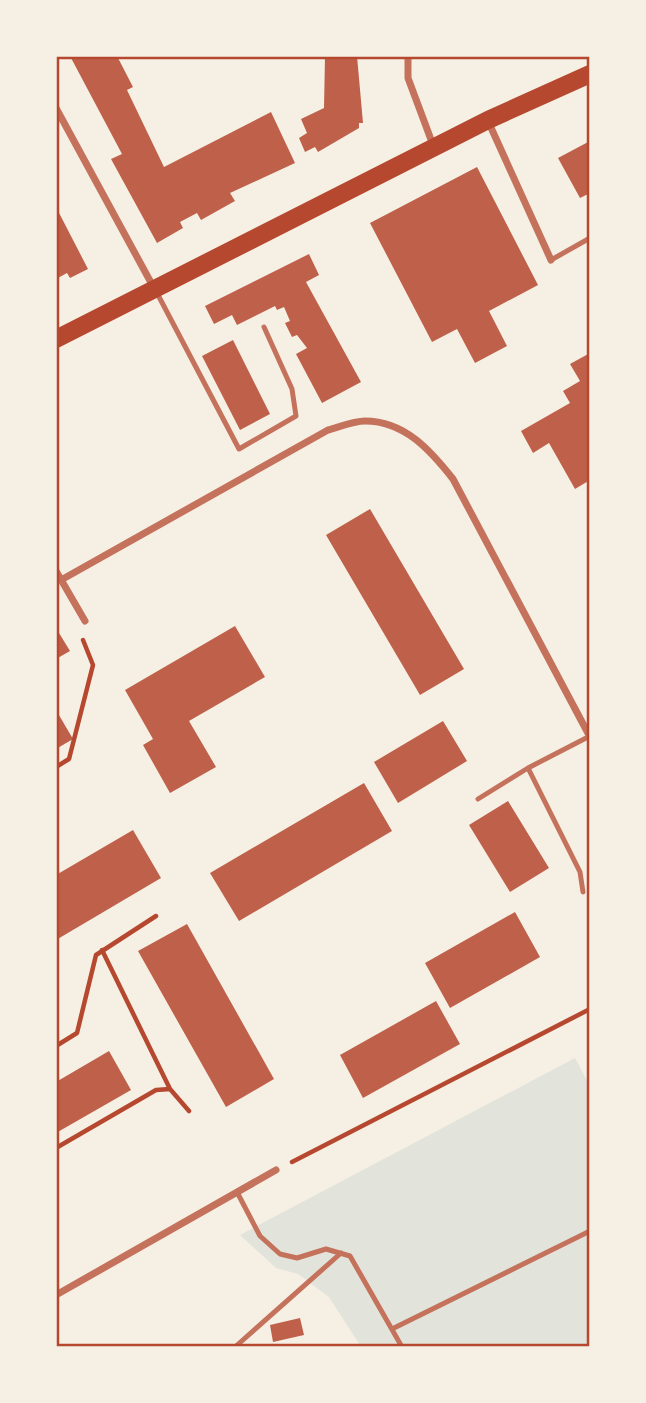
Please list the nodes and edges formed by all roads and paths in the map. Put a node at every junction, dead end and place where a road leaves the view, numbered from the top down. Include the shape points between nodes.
1 (408, 56) edge
2 (590, 74) edge
3 (56, 108) edge
4 (488, 120) junction
5 (434, 148) junction
6 (590, 238) edge
7 (551, 260) joint
8 (155, 290) junction
9 (264, 327) dead end
10 (56, 339) edge
11 (56, 571) edge
12 (61, 580) junction
13 (85, 621) joint
14 (590, 737) edge
15 (56, 767) edge
16 (528, 768) junction
17 (478, 799) dead end
18 (583, 892) dead end
19 (156, 916) dead end
20 (103, 950) junction
21 (590, 1009) edge
22 (56, 1046) edge
23 (170, 1088) junction
24 (189, 1111) dead end
25 (56, 1149) edge
26 (276, 1170) joint
27 (237, 1192) junction
28 (590, 1231) edge
29 (341, 1254) junction
30 (56, 1295) edge
31 (392, 1329) junction
32 (235, 1347) edge
33 (402, 1347) edge

1 - 5 street via 408,78
2 - 4 main road
3 - 8 street
4 - 5 main road
4 - 7 street
5 - 8 main road
6 - 7 lane
8 - 9 lane via 239,449 296,416 292,389
8 - 10 main road
11 - 12 street
12 - 13 street
12 - 14 street via 328,430 365,421 401,430 427,447 453,479
13 - 15 path via 79,631 93,665 69,759
14 - 16 lane
16 - 17 lane
16 - 18 lane via 580,872
19 - 20 path
20 - 22 path via 96,955 77,1033
20 - 23 path
21 - 26 path
23 - 24 path
23 - 25 path via 156,1090
26 - 27 street
27 - 29 lane via 261,1236 280,1254 297,1258 326,1250
27 - 30 street
28 - 31 lane
29 - 31 lane via 350,1256
29 - 32 lane
31 - 33 lane

